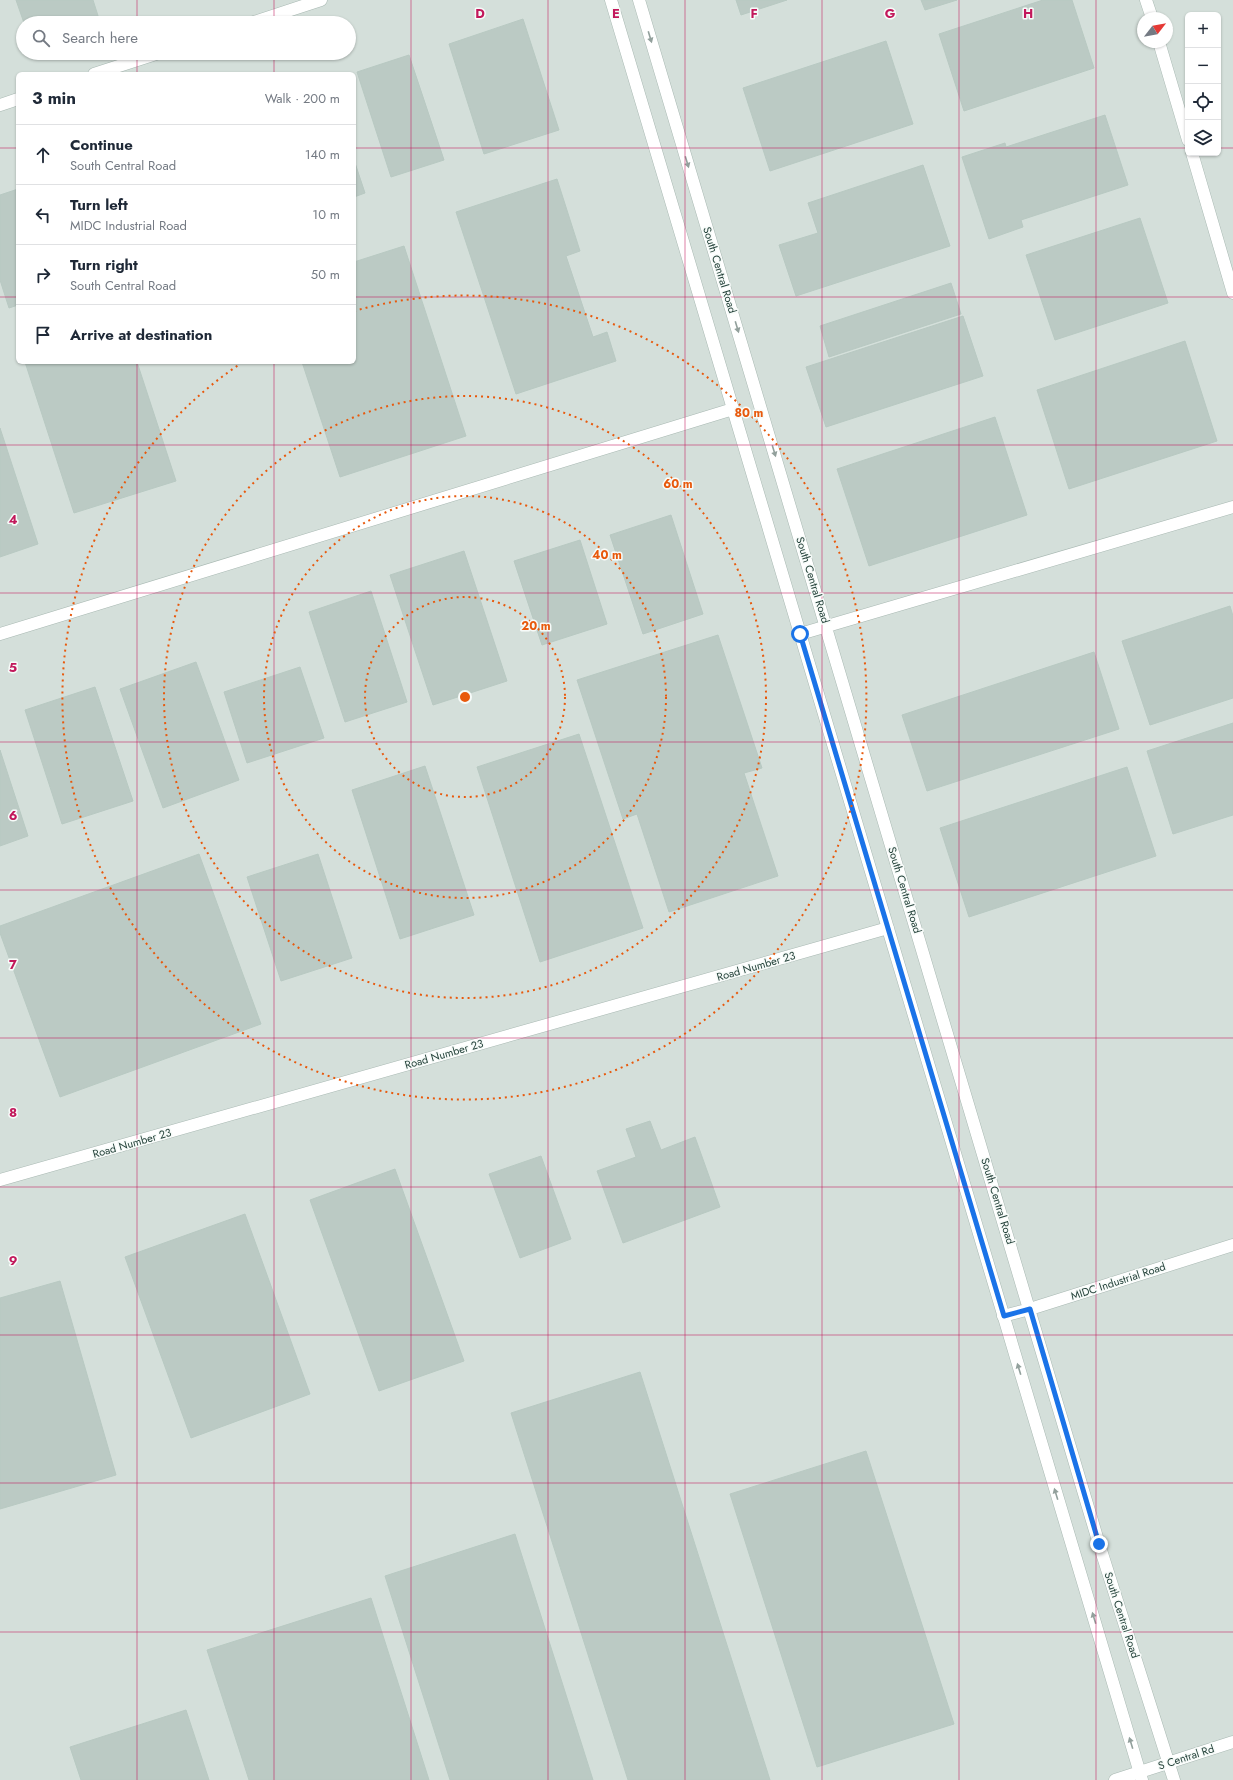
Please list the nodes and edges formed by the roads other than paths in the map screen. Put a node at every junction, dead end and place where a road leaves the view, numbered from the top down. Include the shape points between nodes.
1 (322, 0) edge
2 (611, 0) edge
3 (639, 0) edge
4 (1146, 0) edge
5 (1150, 12) edge
6 (273, 16) edge
7 (1161, 48) edge
8 (137, 60) edge
9 (100, 72) edge
10 (16, 100) edge
11 (0, 105) edge
12 (1185, 130) edge
13 (1193, 156) edge
14 (1233, 292) edge
15 (733, 409) junction
16 (1233, 507) edge
17 (826, 626) junction
18 (0, 634) edge
19 (800, 634) junction
20 (888, 928) junction
21 (0, 1180) edge
22 (1233, 1245) edge
23 (1030, 1309) junction
24 (1004, 1316) junction
25 (1233, 1742) edge
26 (1169, 1762) junction
27 (1141, 1776) edge
28 (1115, 1780) edge
29 (1174, 1780) edge

1 - 6 street
2 - 15 street
3 -> 17 street, South Central Road
4 - 5 street
7 - 12 street
8 - 9 street
10 - 11 street
13 - 14 street
15 - 18 street
15 - 19 street
16 - 17 street
17 - 19 street
17 - 23 street, South Central Road
19 - 20 street
20 - 21 street, Road Number 23
20 - 24 street
22 - 23 street, MIDC Industrial Road
23 - 24 street, MIDC Industrial Road
23 - 26 street, South Central Road via 1099,1544
27 -> 24 street
25 - 26 street, S Central Rd
26 - 27 street, S Central Rd
26 - 29 street, South Central Road
27 - 28 street, S Central Rd

